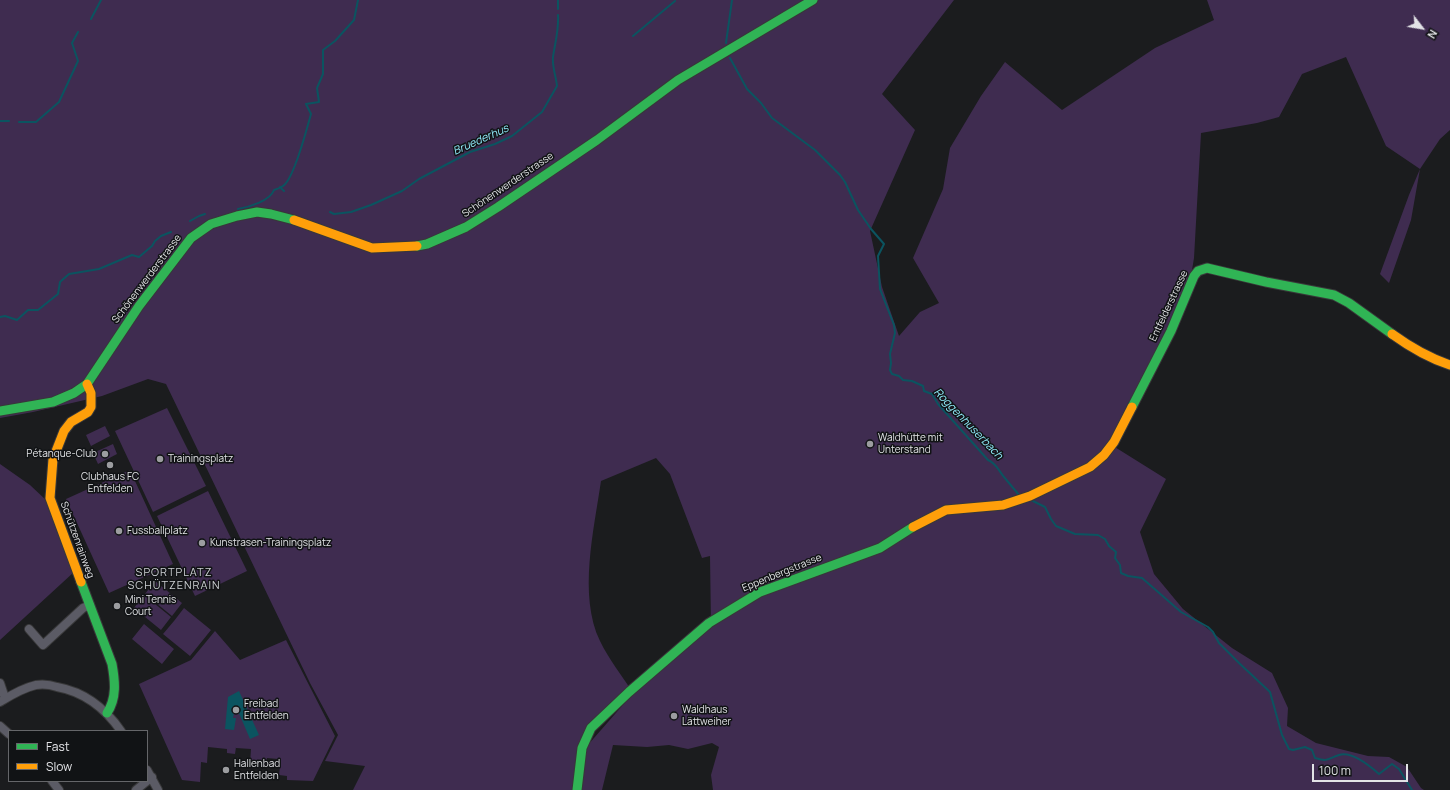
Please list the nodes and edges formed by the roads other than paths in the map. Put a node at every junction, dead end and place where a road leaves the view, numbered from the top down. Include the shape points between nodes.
1 (812, 0) edge
2 (1450, 365) edge
3 (87, 384) junction
4 (0, 411) edge
5 (1030, 496) joint
6 (90, 605) junction
7 (30, 630) dead end
8 (0, 683) edge
9 (3, 700) edge
10 (107, 713) junction
11 (0, 726) edge
12 (119, 730) edge
13 (8, 733) edge
14 (148, 771) edge
15 (152, 777) junction
16 (148, 780) edge
17 (53, 782) edge
18 (146, 782) edge
19 (59, 790) edge
20 (136, 790) edge
21 (158, 790) edge
22 (577, 790) edge

1 - 3 street, Schönenwerderstrasse via 678,80 597,140 498,207 466,226 427,244 372,248 301,222 257,212 211,224 191,238 139,306
2 - 5 street, Entfelderstrasse via 1404,344 1349,303 1334,295 1202,269 1194,276 1170,331 1114,442 1104,456 1090,468
3 - 4 street, Schönenwerderstrasse via 53,402
3 - 6 street, Schützenrainweg via 92,407 71,422 64,431 53,459 50,498
5 - 22 street, Eppenbergstrasse via 1003,505 946,510 917,524 880,548 760,592 726,612 634,687 591,728 582,748
6 - 7 street via 83,608 43,645
6 - 10 street, Schützenrainweg via 114,671 112,705
8 - 9 street
9 - 10 street via 22,690 47,685 76,692 90,699
10 - 12 street
11 - 13 street
14 - 15 street
15 - 16 street
15 - 21 street
17 - 19 street
18 - 20 street

